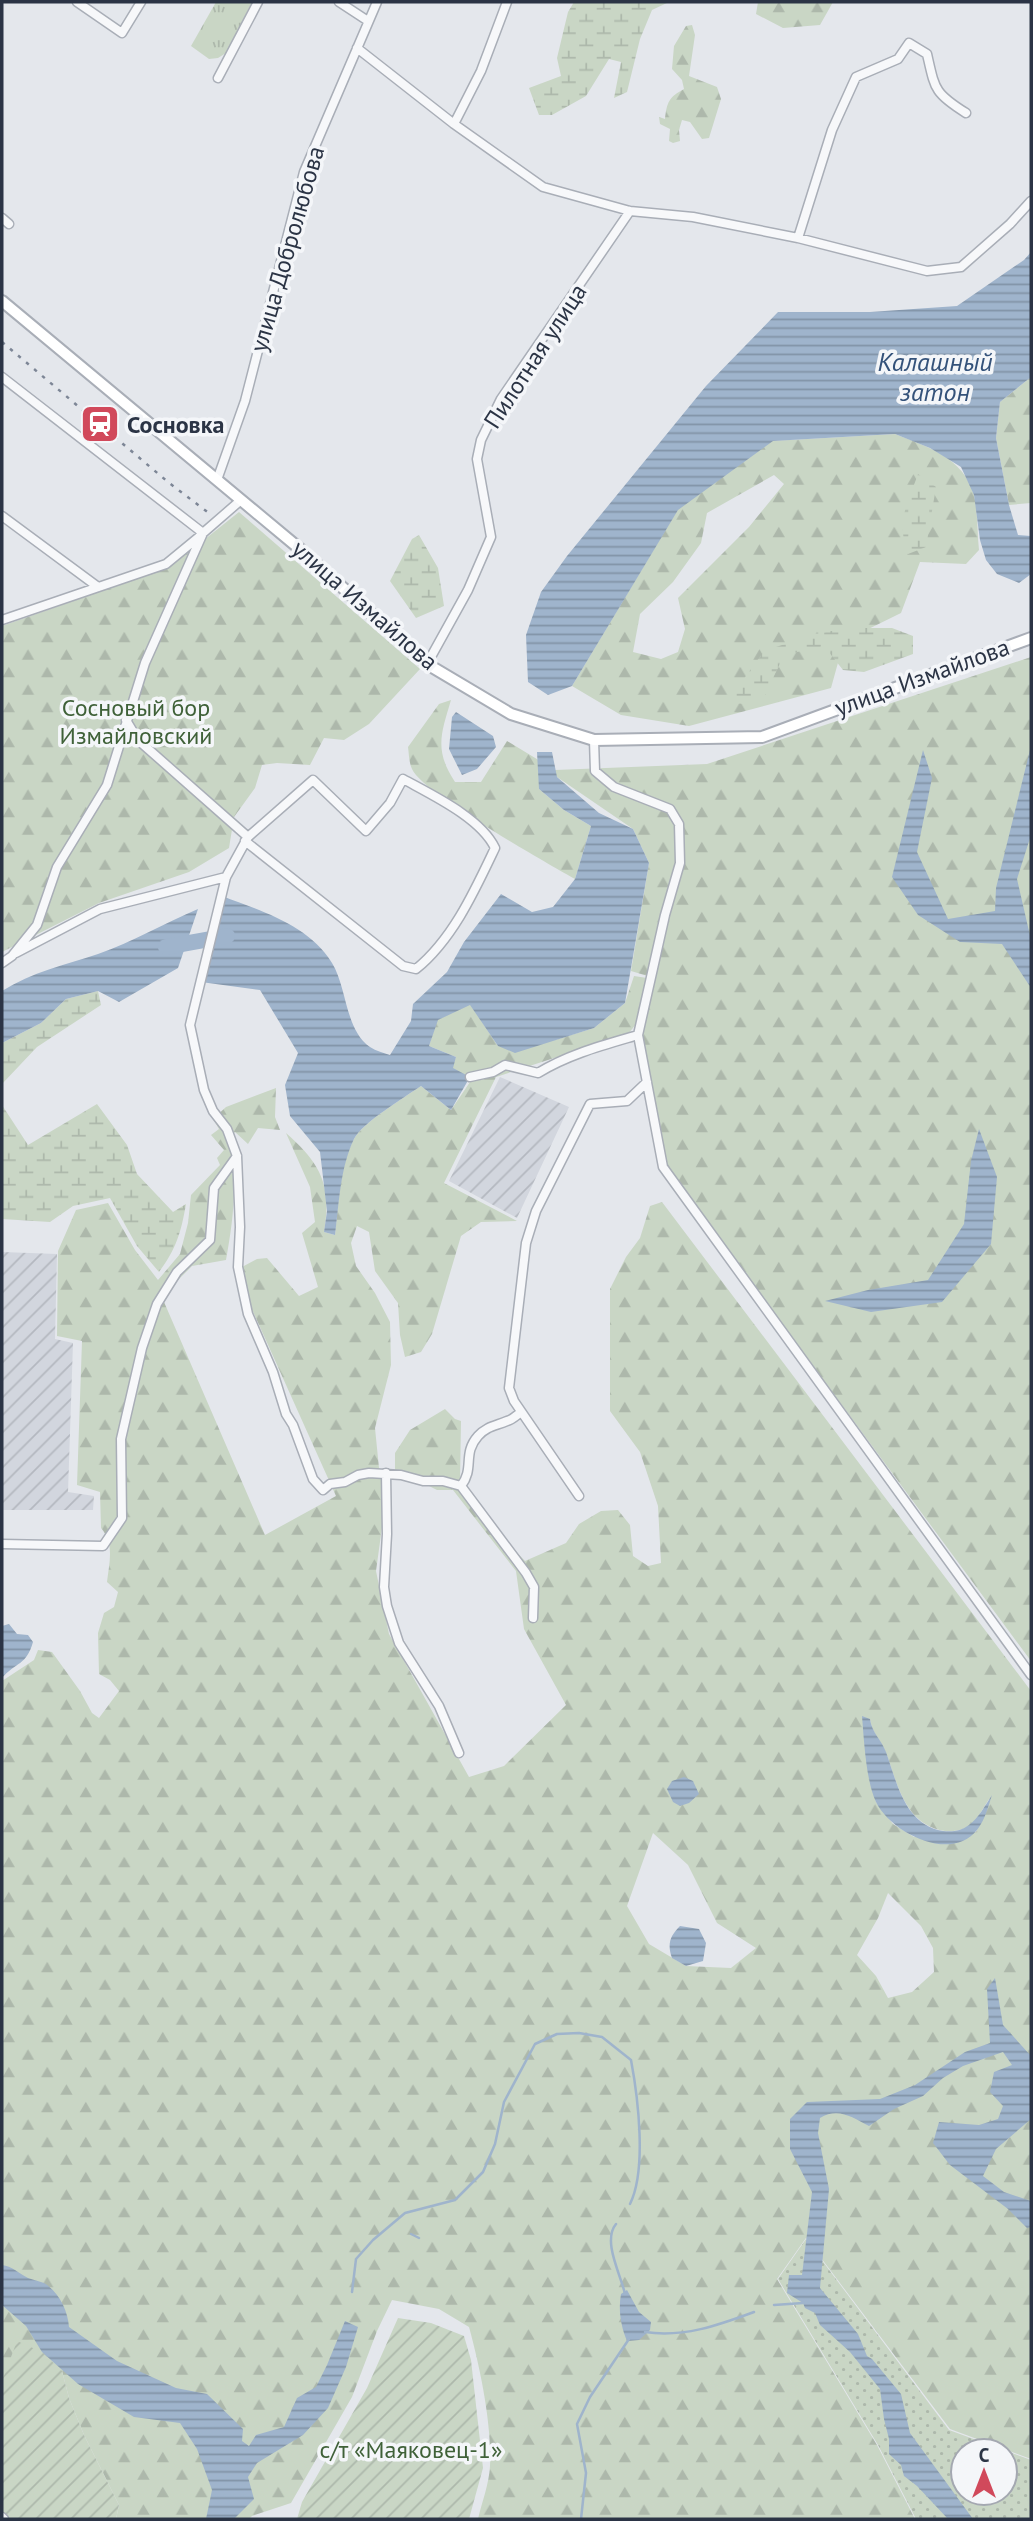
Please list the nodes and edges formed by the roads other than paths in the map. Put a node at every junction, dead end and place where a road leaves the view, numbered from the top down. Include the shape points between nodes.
1 (77, 2) edge
2 (141, 2) edge
3 (258, 2) edge
4 (340, 2) edge
5 (377, 2) edge
6 (508, 2) edge
7 (368, 22) junction
8 (356, 48) junction
9 (218, 78) dead end
10 (966, 113) dead end
11 (454, 124) junction
12 (1031, 201) edge
13 (630, 211) junction
14 (798, 238) junction
15 (2, 302) edge
16 (2, 377) edge
17 (217, 480) junction
18 (241, 500) junction
19 (2, 516) edge
20 (203, 533) junction
21 (98, 587) junction
22 (2, 620) edge
23 (1031, 638) edge
24 (427, 664) junction
25 (126, 720) junction
26 (594, 740) junction
27 (246, 839) junction
28 (226, 877) junction
29 (12, 956) junction
30 (2, 963) edge
31 (638, 1035) junction
32 (470, 1077) dead end
33 (647, 1082) junction
34 (237, 1156) junction
35 (521, 1412) junction
36 (386, 1473) junction
37 (461, 1486) junction
38 (579, 1496) dead end
39 (2, 1544) edge
40 (533, 1618) dead end
41 (1031, 1675) edge
42 (459, 1753) dead end

1 - 2 street via 122,33
3 - 9 street
4 - 7 street
5 - 7 street, улица Добролюбова
6 - 11 street
7 - 8 street, улица Добролюбова
8 - 11 street
8 - 17 street, улица Добролюбова via 304,172 245,401
10 - 14 street via 935,90 928,54 909,43 898,59 856,78 832,130
11 - 13 street via 543,187
12 - 14 street via 961,267 928,271
13 - 14 street via 693,217
13 - 24 street, Пилотная улица via 501,399 481,440 477,459 491,537
15 - 17 main road, улица Измайлова
16 - 20 street
17 - 18 main road, улица Измайлова
18 - 20 street
18 - 24 main road, улица Измайлова
19 - 21 street
20 - 21 street via 166,564
20 - 25 street via 145,663
21 - 22 street
23 - 26 main road, улица Измайлова via 762,737
24 - 26 main road, улица Измайлова via 511,714
25 - 27 street via 138,740
25 - 29 street via 107,785 57,867 37,925
26 - 31 street via 595,771 614,787 670,809 679,824 680,863
27 - 27 street via 402,966 416,968 433,955 453,926 495,848 489,835 441,799 403,779 366,831 313,780
27 - 28 street
28 - 29 street via 100,909
28 - 34 street via 190,1025 204,1090
29 - 30 street
31 - 32 street via 596,1046 538,1073 505,1065
31 - 33 street
33 - 35 street via 627,1101 590,1104 536,1212 526,1243 509,1377 509,1388
33 - 41 street via 663,1167
34 - 36 street via 241,1289 313,1479 323,1490 358,1475
34 - 39 street via 214,1188 210,1240 170,1283 157,1304 142,1348 121,1439 121,1518 103,1546
35 - 37 street via 479,1434 468,1456 469,1476
35 - 38 street
36 - 37 street
36 - 42 street via 387,1606 399,1643 439,1706
37 - 40 street via 534,1587

